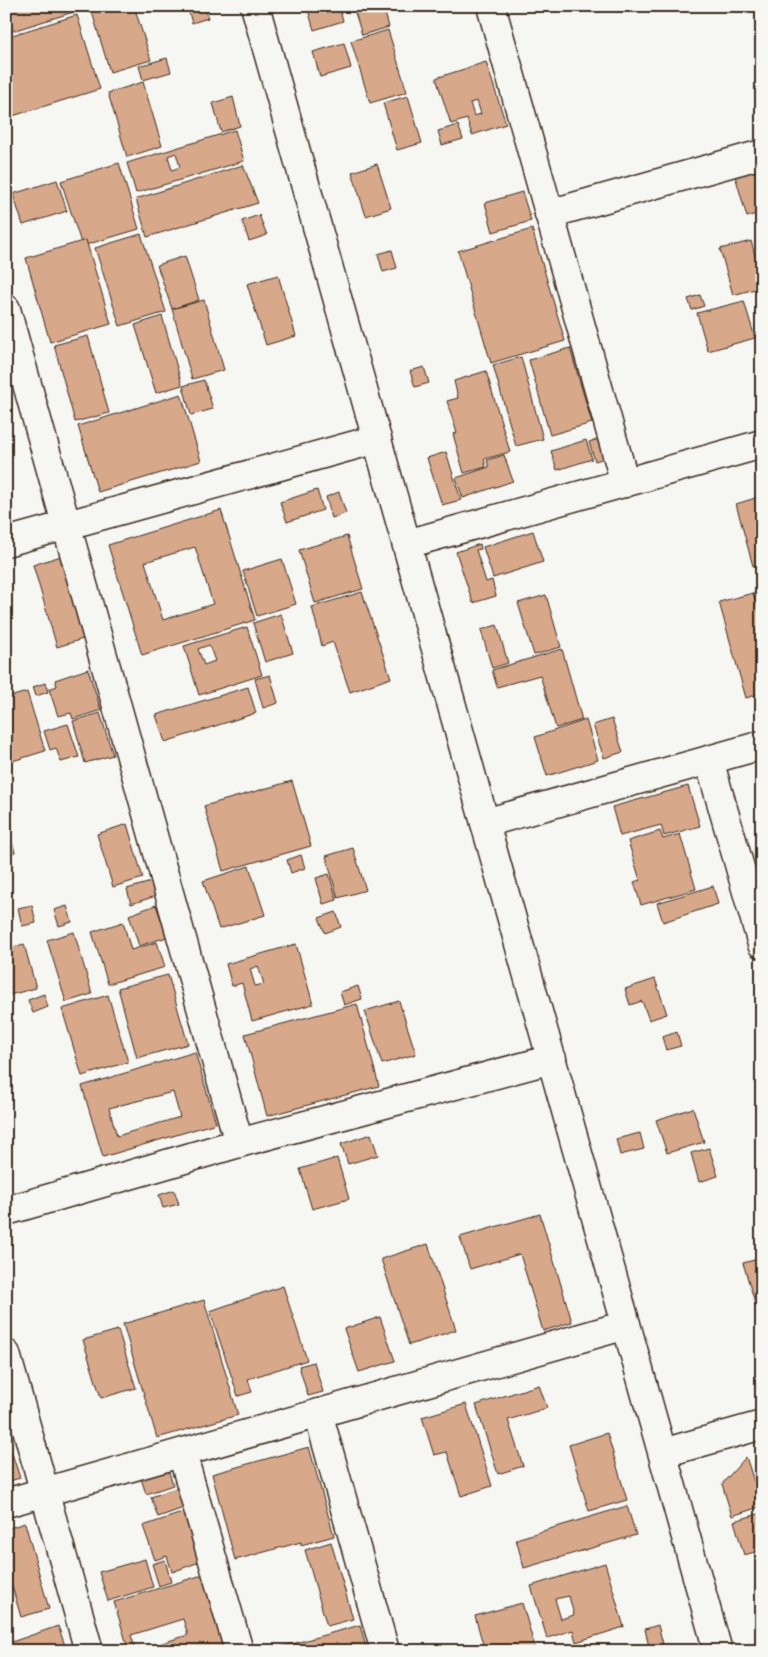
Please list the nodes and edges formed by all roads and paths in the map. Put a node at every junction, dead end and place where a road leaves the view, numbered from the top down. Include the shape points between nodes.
1 (255, 6) edge
2 (490, 6) edge
3 (762, 154) edge
4 (549, 214) junction
5 (6, 309) edge
6 (377, 438) junction
7 (762, 444) edge
8 (625, 483) junction
9 (67, 526) junction
10 (6, 542) edge
11 (406, 544) junction
12 (762, 745) edge
13 (709, 760) junction
14 (485, 823) junction
15 (762, 944) edge
16 (552, 1059) junction
17 (239, 1143) junction
18 (6, 1211) edge
19 (626, 1325) junction
20 (6, 1354) edge
21 (318, 1414) junction
22 (762, 1425) edge
23 (182, 1453) junction
24 (663, 1453) junction
25 (45, 1492) junction
26 (6, 1503) edge
27 (89, 1651) edge
28 (240, 1651) edge
29 (385, 1651) edge
30 (718, 1651) edge

1 - 6 street
2 - 4 street
3 - 4 street
4 - 8 street
5 - 9 street
6 - 9 street
6 - 11 street
7 - 8 street
8 - 11 street
9 - 10 street
9 - 17 street
11 - 14 street
12 - 13 street
13 - 14 street
13 - 15 street
14 - 16 street
16 - 17 street
16 - 19 street
17 - 18 street
19 - 21 street
19 - 24 street
20 - 25 street
21 - 23 street
21 - 29 street
22 - 24 street
23 - 25 street
23 - 28 street
24 - 30 street
25 - 26 street
25 - 27 street

